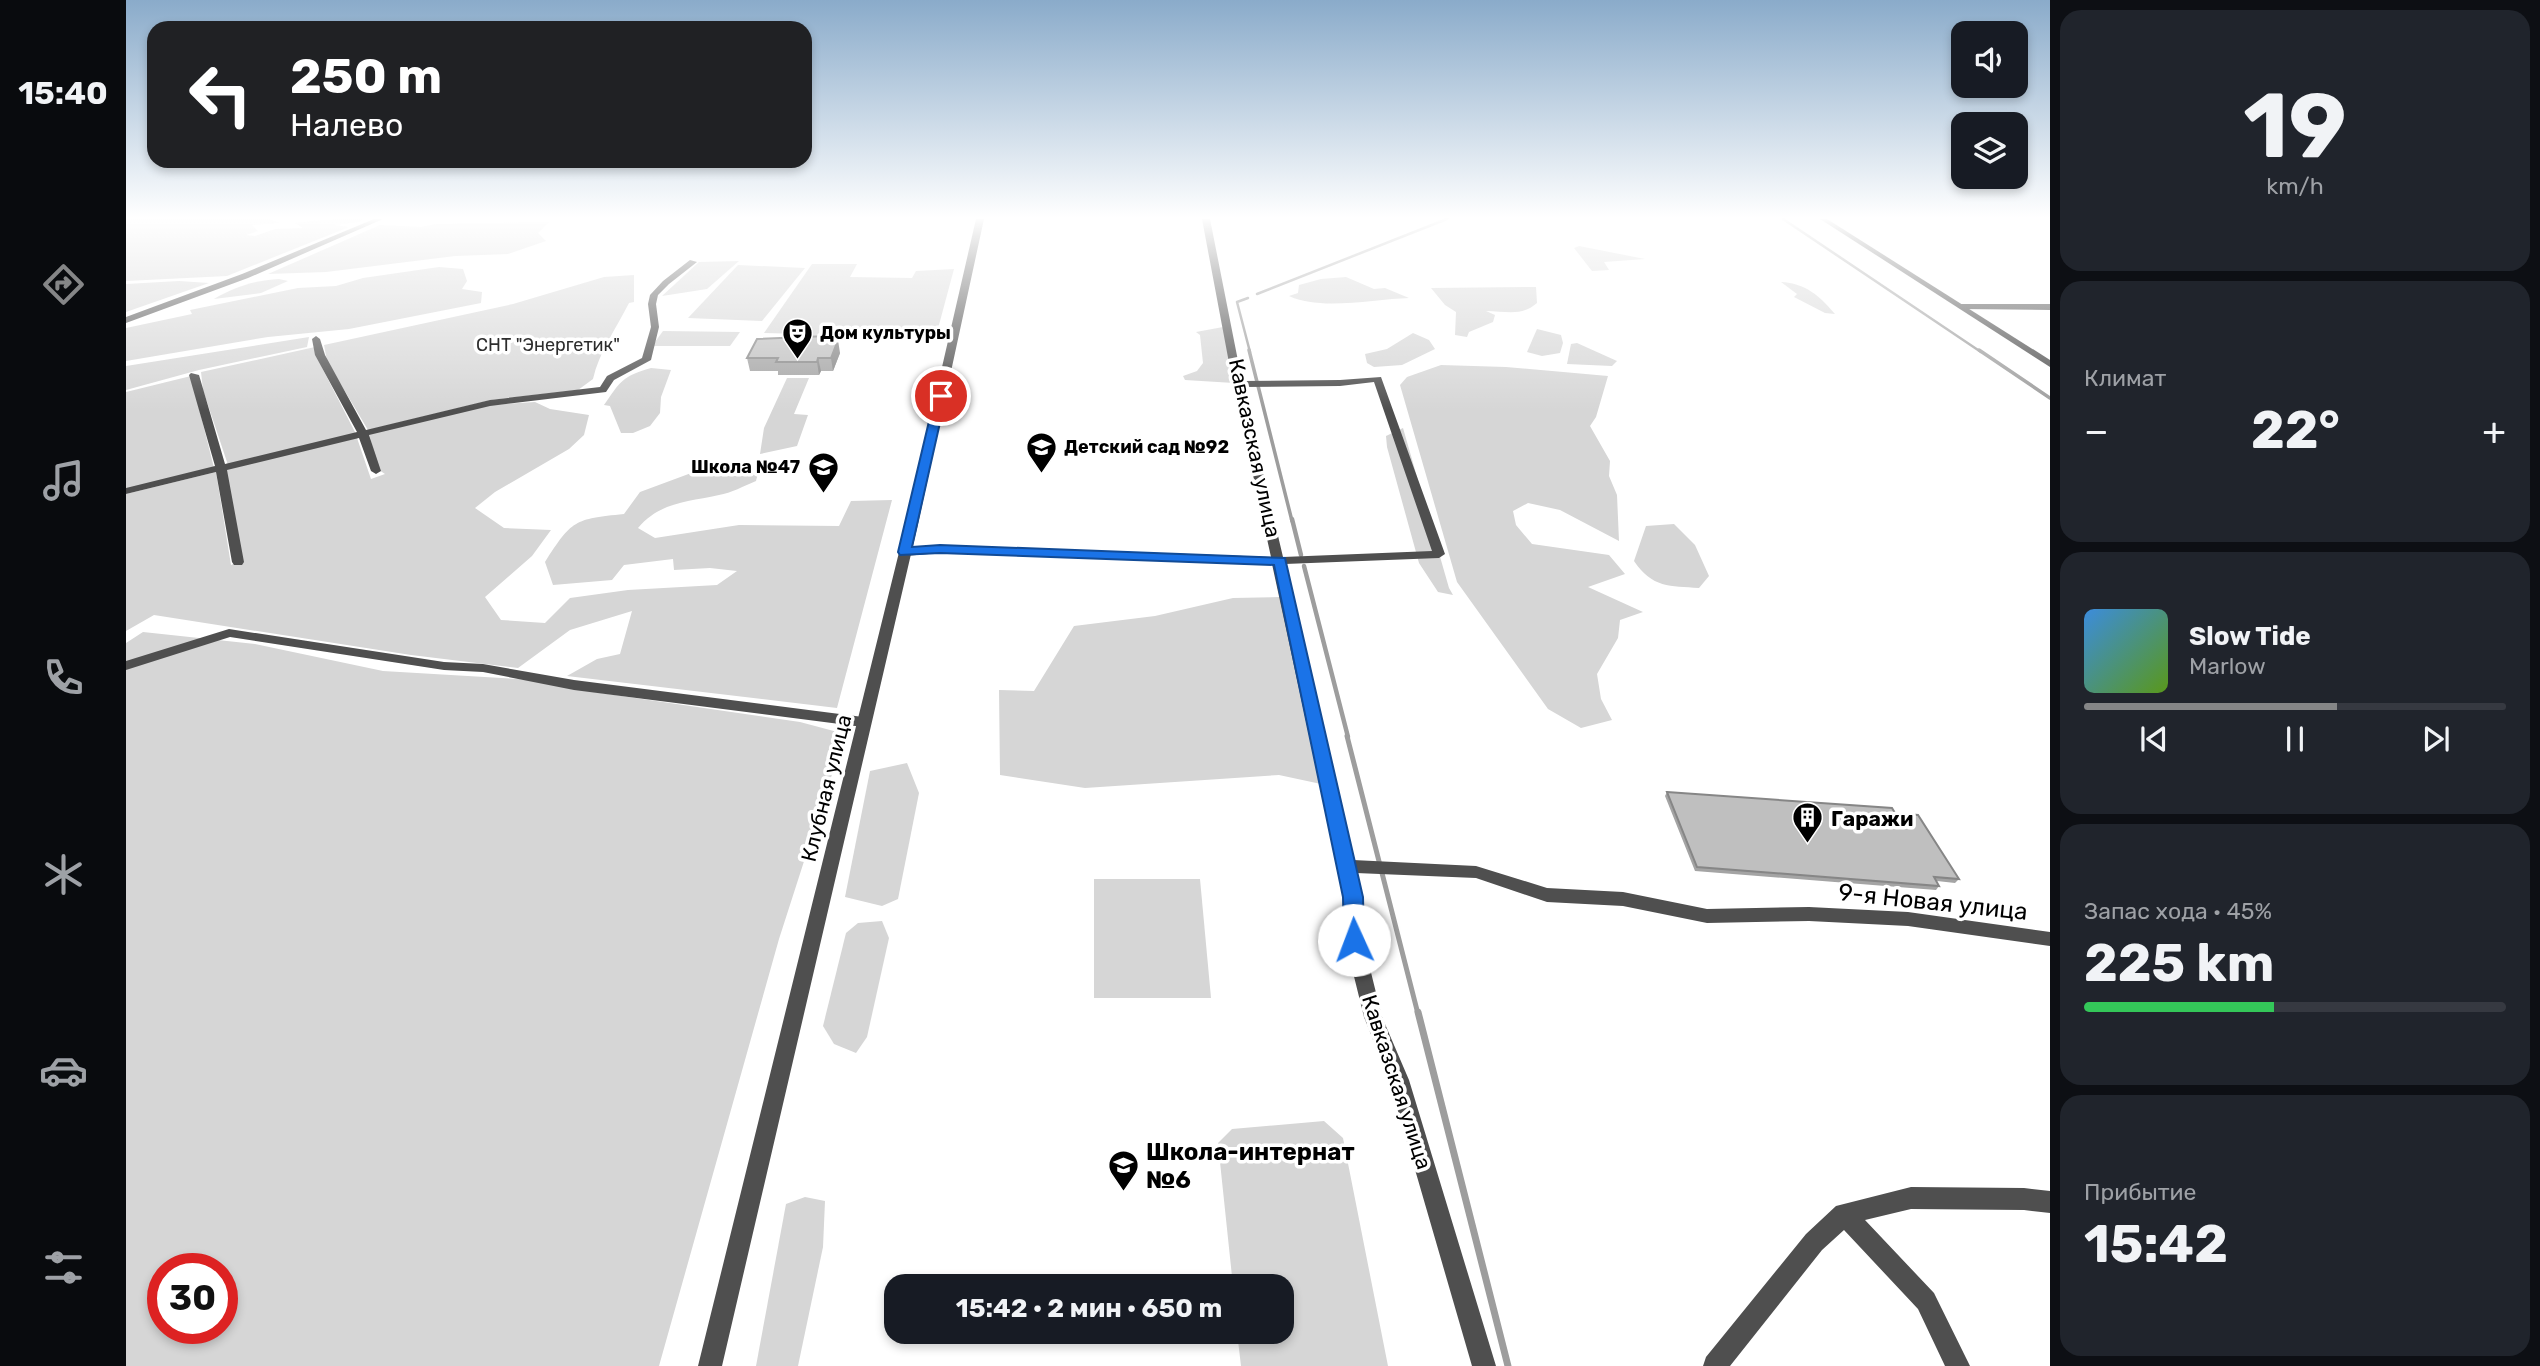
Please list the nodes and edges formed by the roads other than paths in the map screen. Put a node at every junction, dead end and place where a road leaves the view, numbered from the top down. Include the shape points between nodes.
1 (227, 283) edge
2 (667, 283) edge
3 (966, 283) edge
4 (1220, 283) edge
5 (1924, 283) edge
6 (1961, 306) junction
7 (2050, 306) edge
8 (126, 320) edge
9 (316, 339) dead end
10 (2050, 363) edge
11 (194, 375) dead end
12 (1243, 384) junction
13 (363, 434) junction
14 (221, 469) junction
15 (376, 471) dead end
16 (126, 491) edge
17 (905, 552) junction
18 (1280, 561) junction
19 (238, 562) dead end
20 (126, 666) edge
21 (863, 722) junction
22 (1352, 866) junction
23 (2050, 939) edge
24 (2050, 1202) edge
25 (1844, 1214) junction
26 (710, 1366) edge
27 (1484, 1366) edge
28 (1715, 1366) edge
29 (1958, 1366) edge

1 - 8 street
2 - 13 street via 652,299 656,327 646,360 610,378 603,390 490,403
3 - 17 street, Клубная улица
4 - 12 street, Кавказская улица
5 - 6 street
6 - 7 street
6 - 10 street
9 - 13 street via 334,384
11 - 14 street
12 - 18 street, Кавказская улица
12 - 18 street via 1378,379 1439,554
13 - 14 street
13 - 15 street
14 - 16 street
14 - 19 street
17 - 18 street via 940,549
17 - 21 street, Клубная улица
18 - 22 street, Кавказская улица
20 - 21 street via 229,633 574,685
21 - 26 street, Клубная улица
22 - 23 street, 9-я Новая улица via 1476,872 1546,895 1623,899 1721,917 1809,914 1908,919
22 - 27 street, Кавказская улица via 1354,940 1374,1017 1399,1080
24 - 25 street via 1912,1198
25 - 28 street via 1814,1242
25 - 29 street via 1926,1301

